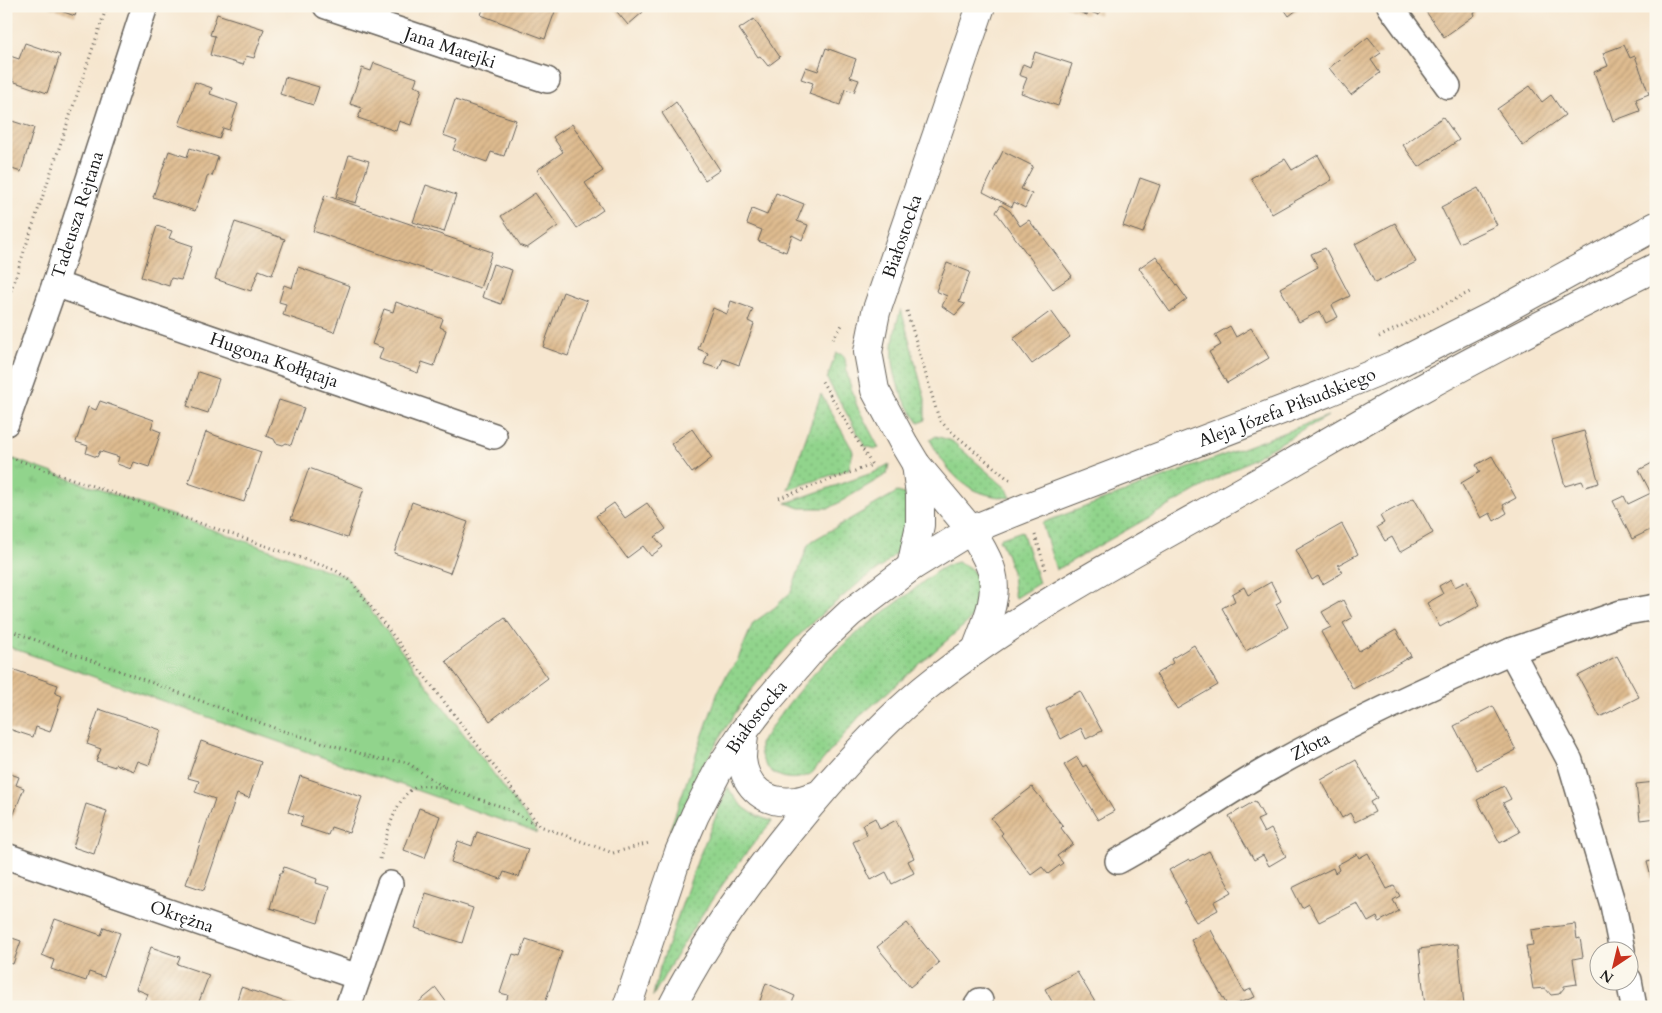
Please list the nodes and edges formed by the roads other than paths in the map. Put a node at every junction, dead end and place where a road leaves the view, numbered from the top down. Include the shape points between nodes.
1 (145, 6) edge
2 (326, 6) edge
3 (981, 6) edge
4 (1390, 6) edge
5 (547, 80) dead end
6 (1448, 86) dead end
7 (1656, 226) edge
8 (1656, 266) edge
9 (56, 284) junction
10 (6, 423) edge
11 (494, 436) dead end
12 (916, 464) junction
13 (971, 530) junction
14 (911, 567) junction
15 (1656, 607) edge
16 (976, 650) junction
17 (1511, 651) junction
18 (744, 731) junction
19 (818, 795) junction
20 (6, 856) edge
21 (1118, 861) dead end
22 (390, 884) road end
23 (1620, 940) edge
24 (358, 977) junction
25 (1631, 990) edge
26 (348, 1007) edge
27 (627, 1007) edge
28 (672, 1007) edge
29 (1634, 1007) edge

1 - 9 street, Tadeusza Rejtana
2 - 5 street, Jana Matejki
3 - 12 main road, Białostocka via 876,312 868,352 874,390
4 - 6 street
7 - 13 main road, Aleja Józefa Piłsudskiego via 1401,362
8 - 16 main road, Aleja Józefa Piłsudskiego via 1408,396 1060,595
9 - 10 street, Tadeusza Rejtana
9 - 11 street, Hugona Kołłątaja
12 - 13 main road, Białostocka
12 - 14 main road, Białostocka via 920,525
13 - 14 main road, Aleja Józefa Piłsudskiego
13 - 16 main road, Białostocka via 993,579 992,606
14 - 18 main road, Białostocka via 850,613 816,645
15 - 17 street, Złota via 1621,614
16 - 19 main road via 932,682 891,719
17 - 21 street, Złota via 1392,704 1267,770
17 - 23 street via 1570,761
18 - 19 main road via 744,770 754,789 774,800 794,801
18 - 27 main road, Białostocka via 718,771 679,852
19 - 28 main road via 730,908
20 - 24 street, Okrężna
22 - 24 street
24 - 26 street
25 - 29 street

